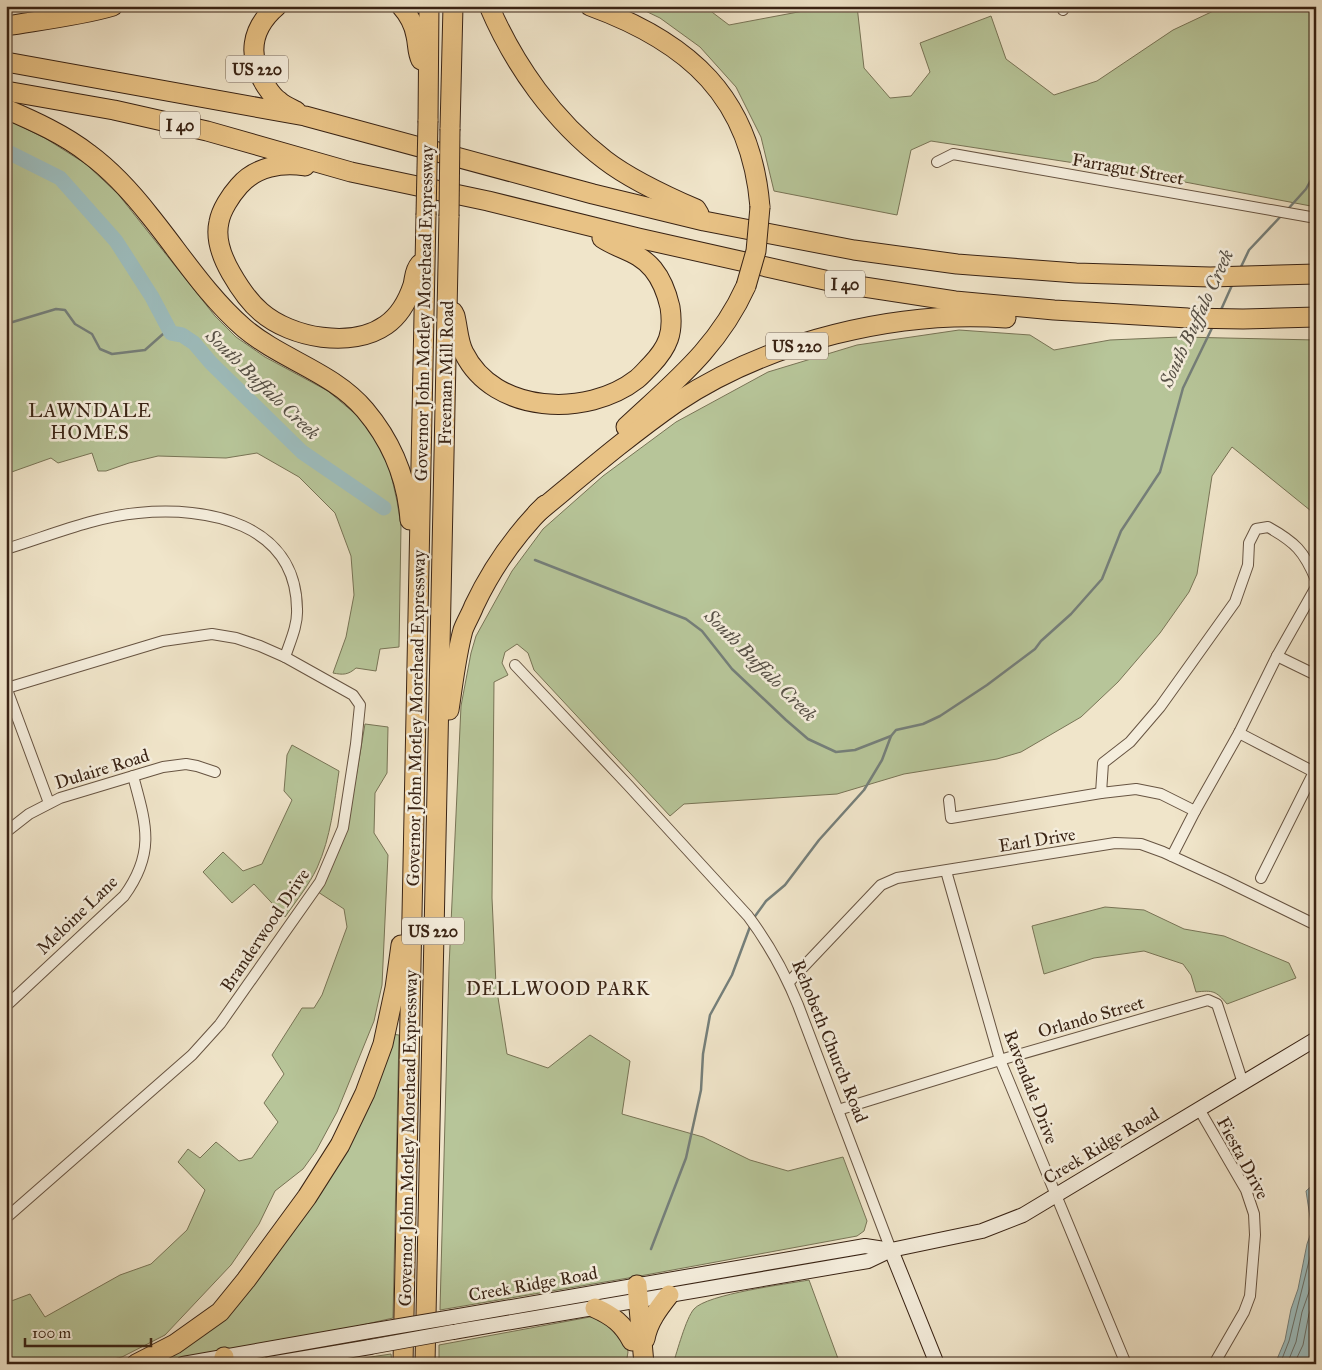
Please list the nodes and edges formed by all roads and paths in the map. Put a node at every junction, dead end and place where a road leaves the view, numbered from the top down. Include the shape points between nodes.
1 (95, 6) edge
2 (113, 6) edge
3 (277, 6) edge
4 (401, 6) edge
5 (429, 6) edge
6 (453, 6) edge
7 (489, 6) edge
8 (590, 6) edge
9 (71, 14) junction
10 (6, 26) edge
11 (6, 62) edge
12 (430, 73) junction
13 (6, 91) edge
14 (6, 109) edge
15 (306, 116) junction
16 (936, 162) dead end
17 (351, 172) junction
18 (1316, 218) edge
19 (704, 221) junction
20 (590, 226) junction
21 (426, 258) junction
22 (1316, 274) edge
23 (447, 302) junction
24 (1104, 314) junction
25 (1316, 318) edge
26 (537, 513) junction
27 (420, 542) junction
28 (6, 549) edge
29 (1316, 580) edge
30 (1316, 587) edge
31 (1277, 656) junction
32 (285, 657) junction
33 (515, 665) dead end
34 (1316, 675) edge
35 (6, 688) edge
36 (1239, 733) junction
37 (438, 739) junction
38 (215, 772) dead end
39 (1315, 772) edge
40 (133, 776) junction
41 (1101, 794) junction
42 (949, 800) dead end
43 (48, 803) junction
44 (1195, 811) junction
45 (6, 832) edge
46 (1172, 856) junction
47 (946, 870) junction
48 (1261, 878) dead end
49 (412, 919) junction
50 (1316, 925) edge
51 (788, 982) junction
52 (6, 1006) edge
53 (1316, 1039) edge
54 (1000, 1060) junction
55 (1243, 1083) junction
56 (838, 1110) junction
57 (1199, 1110) junction
58 (1056, 1195) junction
59 (6, 1218) edge
60 (890, 1250) junction
61 (633, 1294) junction
62 (669, 1295) junction
63 (595, 1308) junction
64 (638, 1355) edge
65 (223, 1360) edge
66 (136, 1364) edge
67 (183, 1364) edge
68 (270, 1364) edge
69 (403, 1364) edge
70 (425, 1364) edge
71 (936, 1364) edge
72 (1126, 1364) edge
73 (1214, 1364) edge

1 - 9 highway
2 - 9 highway
3 - 15 highway, US 220 via 265,18 256,36 254,62 279,102
4 - 12 highway via 412,22 418,55
5 - 12 highway
6 - 23 highway, Freeman Mill Road, bridge
7 - 19 highway via 523,70 574,133 606,161 662,195 696,209
8 - 26 highway, bridge via 633,24 677,50 696,65 723,96 750,148 759,187 756,251 746,286 725,326 700,357
9 - 10 highway
11 - 15 highway, I 40
12 - 21 highway, Governor John Motley Morehead Expressway / US 220, bridge
13 - 17 highway, I 40 via 207,131
14 - 27 highway via 62,136 89,154 118,179 149,214 228,314 264,342 333,382 364,409 397,460 406,486 411,524
15 - 19 highway, I 40
16 - 18 street, Farragut Street via 953,154
17 - 20 highway, I 40
17 - 21 highway via 298,165 278,166 262,169 242,182 218,223 220,251 241,291 261,312 297,332 324,338 351,338 385,326 392,320 403,307 416,269
19 - 22 highway, I 40 via 854,250 957,264 1144,276
20 - 23 highway via 603,239 630,250 644,260 659,278 668,301 671,328 665,349 638,379 611,394 578,403 545,403 504,394 471,365 463,351 456,316
20 - 24 highway, I 40 via 846,284 955,301
21 - 27 highway, Governor John Motley Morehead Expressway / US 220
23 - 37 highway, Freeman Mill Road
24 - 25 highway, I 40
24 - 26 highway, US 220 via 1048,321 969,316 930,318 887,323 802,344 731,373 678,402
26 - 37 highway, US 220 via 501,557 464,629 448,722
27 - 49 highway, Governor John Motley Morehead Expressway / US 220
28 - 32 street via 138,513 191,512 241,524 272,545 286,564 295,588 298,611
29 - 41 street via 1308,559 1282,534 1268,527 1256,529 1235,602 1160,707 1130,742 1103,763
30 - 31 street
31 - 34 street
31 - 36 street
32 - 35 street, Branderwood Drive via 244,641 212,634 163,641
32 - 59 street, Branderwood Drive via 353,695 360,705 343,828 320,882 220,1024 198,1048
33 - 51 street, Rehobeth Church Road via 748,916
35 - 43 street
36 - 39 street
36 - 44 street
37 - 70 highway, Governor John Motley Morehead Expressway / US 220
38 - 40 street, Dulaire Road via 186,764
39 - 48 street
40 - 43 street, Dulaire Road
40 - 52 street, Meloine Lane via 146,834 144,855 130,888
41 - 42 street via 951,818
41 - 44 street via 1136,788 1161,794
43 - 45 street, Dulaire Road
44 - 46 street
46 - 47 street, Earl Drive via 1142,844 1115,843
46 - 50 street, Earl Drive
47 - 51 street, Earl Drive via 897,878 881,885
47 - 54 street, Ravendale Drive
49 - 66 highway via 403,931 396,988 383,1044 365,1093 340,1145 307,1197 220,1312 175,1344
49 - 69 highway, Governor John Motley Morehead Expressway / US 220
51 - 56 street, Rehobeth Church Road
53 - 55 main road, Creek Ridge Road
54 - 55 street, Orlando Street via 1208,1000 1217,1004
54 - 56 street, Orlando Street
54 - 58 street, Ravendale Drive
55 - 57 main road, Creek Ridge Road
56 - 60 street, Rehobeth Church Road
57 - 58 main road, Creek Ridge Road
57 - 73 street, Fiesta Drive via 1246,1190 1254,1214 1256,1235 1250,1296
58 - 60 main road, Creek Ridge Road via 1023,1215 982,1231
58 - 72 street, Ravendale Drive
60 - 61 main road, Creek Ridge Road via 865,1246
60 - 62 main road, Creek Ridge Road via 868,1261
60 - 71 main road, Rehobeth Church Road
61 - 62 main road, Creek Ridge Road
61 - 63 main road, Creek Ridge Road
61 - 64 highway
61 - 65 main road, Creek Ridge Road, bridge via 454,1317
62 - 64 highway via 654,1315
63 - 64 highway via 623,1326
63 - 68 main road, Creek Ridge Road, bridge
65 - 67 main road, Creek Ridge Road

